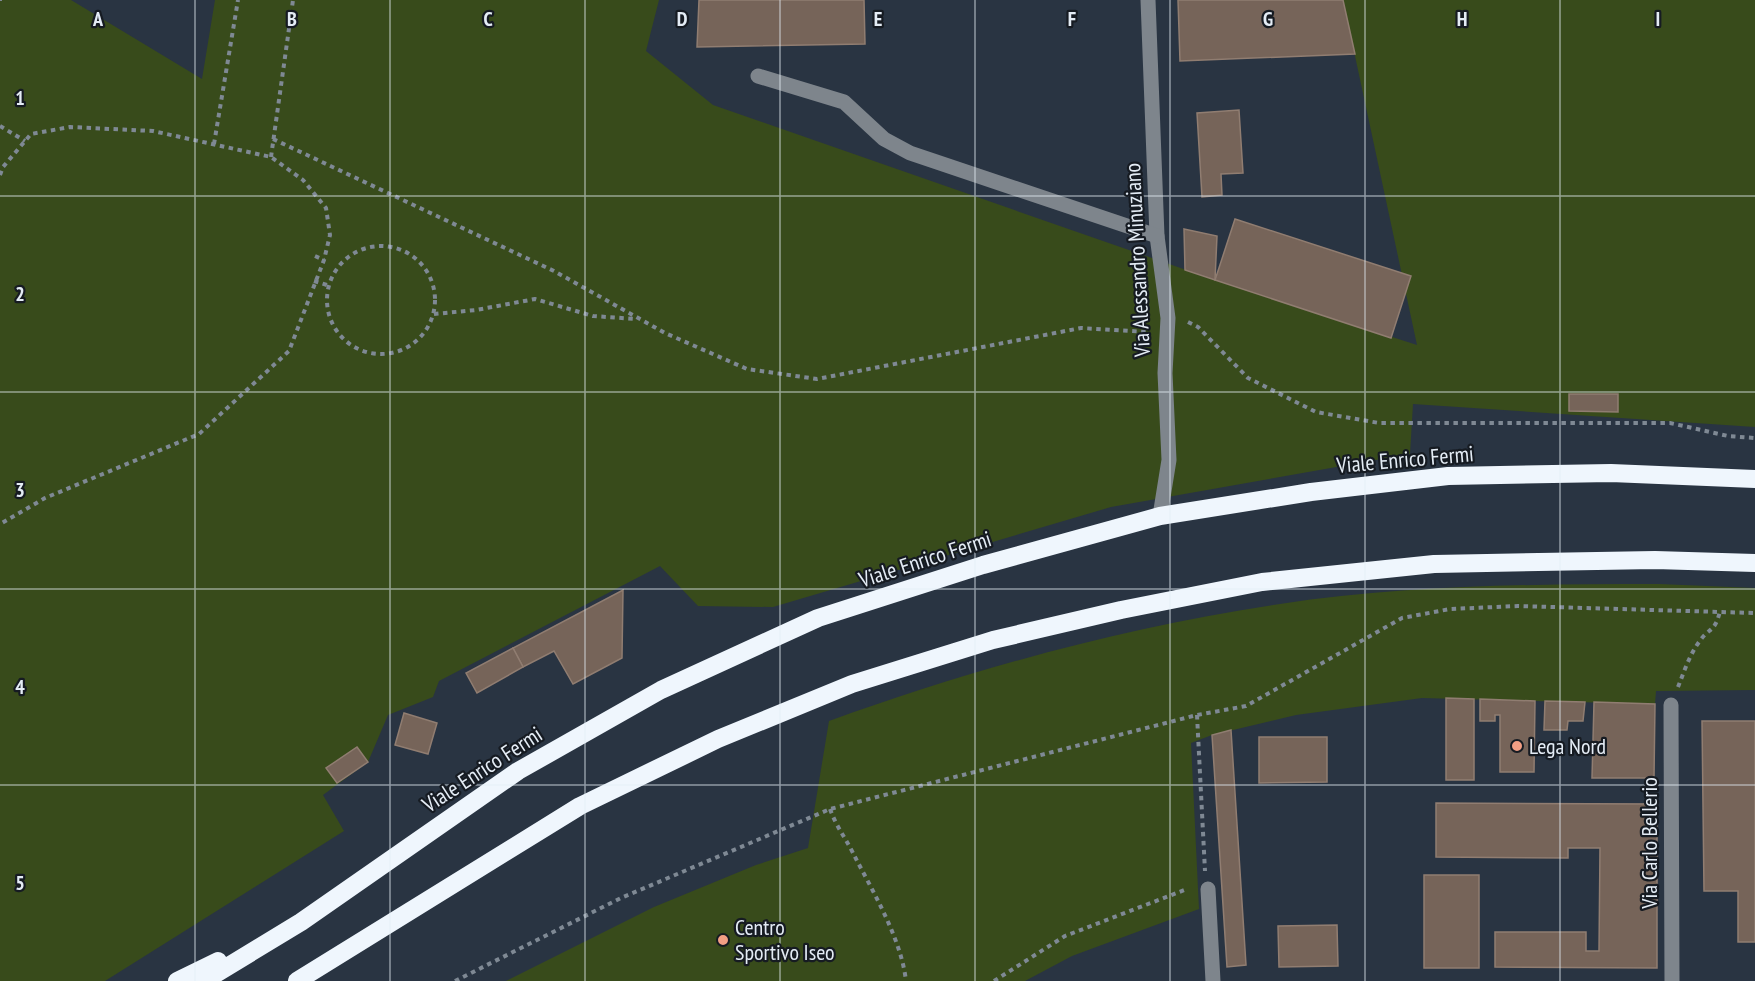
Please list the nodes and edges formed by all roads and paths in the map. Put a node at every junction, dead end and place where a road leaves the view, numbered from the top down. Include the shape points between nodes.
1 (238, 0) edge
2 (293, 0) edge
3 (1148, 0) edge
4 (758, 76) dead end
5 (0, 126) edge
6 (273, 139) junction
7 (25, 141) junction
8 (214, 144) junction
9 (270, 157) junction
10 (0, 175) edge
11 (1157, 236) junction
12 (315, 256) dead end
13 (324, 260) junction
14 (314, 280) junction
15 (327, 285) junction
16 (434, 314) junction
17 (1168, 318) junction
18 (640, 319) junction
19 (1755, 438) edge
20 (1755, 479) edge
21 (1160, 516) junction
22 (0, 524) edge
23 (1755, 563) edge
24 (1720, 611) junction
25 (1755, 613) edge
26 (1671, 705) joint
27 (1197, 715) junction
28 (830, 809) junction
29 (1207, 886) junction
30 (301, 922) junction
31 (328, 963) junction
32 (177, 981) edge
33 (204, 981) edge
34 (297, 981) edge
35 (304, 981) edge
36 (455, 981) edge
37 (906, 981) edge
38 (994, 981) edge
39 (1213, 981) edge
40 (1672, 981) edge

1 - 8 path
2 - 6 path
3 - 11 street, Via Alessandro Minuziano
4 - 11 street via 844,102 884,139 910,153
5 - 7 path
6 - 9 path
6 - 18 path via 554,271
7 - 8 path via 31,134 70,127 153,131
7 - 10 path
8 - 9 path
9 - 13 path via 303,180 326,208 330,235
11 - 17 street, Via Alessandro Minuziano
12 - 13 path
13 - 14 path
14 - 15 path
14 - 22 path via 289,351 199,434 45,498
15 - 16 path via 328,314 342,339 366,353 395,353 420,339
15 - 16 path via 342,261 367,246 395,246 420,260 434,285
16 - 18 path via 535,299 593,316
17 - 18 path via 1148,332 1081,328 817,379 747,369
17 - 19 path via 1182,318 1198,327 1248,378 1316,412 1379,423 1670,423
17 - 21 street, Via Alessandro Minuziano via 1165,373 1169,460
20 - 21 highway, Viale Enrico Fermi via 1611,473 1448,477 1311,492
21 - 30 highway, Viale Enrico Fermi via 983,565 818,618 661,690 518,771
23 - 31 highway via 1656,560 1434,564 1262,582 993,640 852,684 718,739 591,801
24 - 25 path
24 - 26 path via 1716,627 1700,640 1689,659
24 - 27 path via 1518,606 1440,610 1402,618 1246,706
26 - 40 street, Via Carlo Bellerio
27 - 28 path
27 - 29 path
28 - 36 path via 621,898
28 - 37 path via 889,924 905,967
29 - 38 path via 1065,936
29 - 39 street
30 - 32 highway
30 - 33 highway, Viale Enrico Fermi
31 - 34 highway
31 - 35 highway

